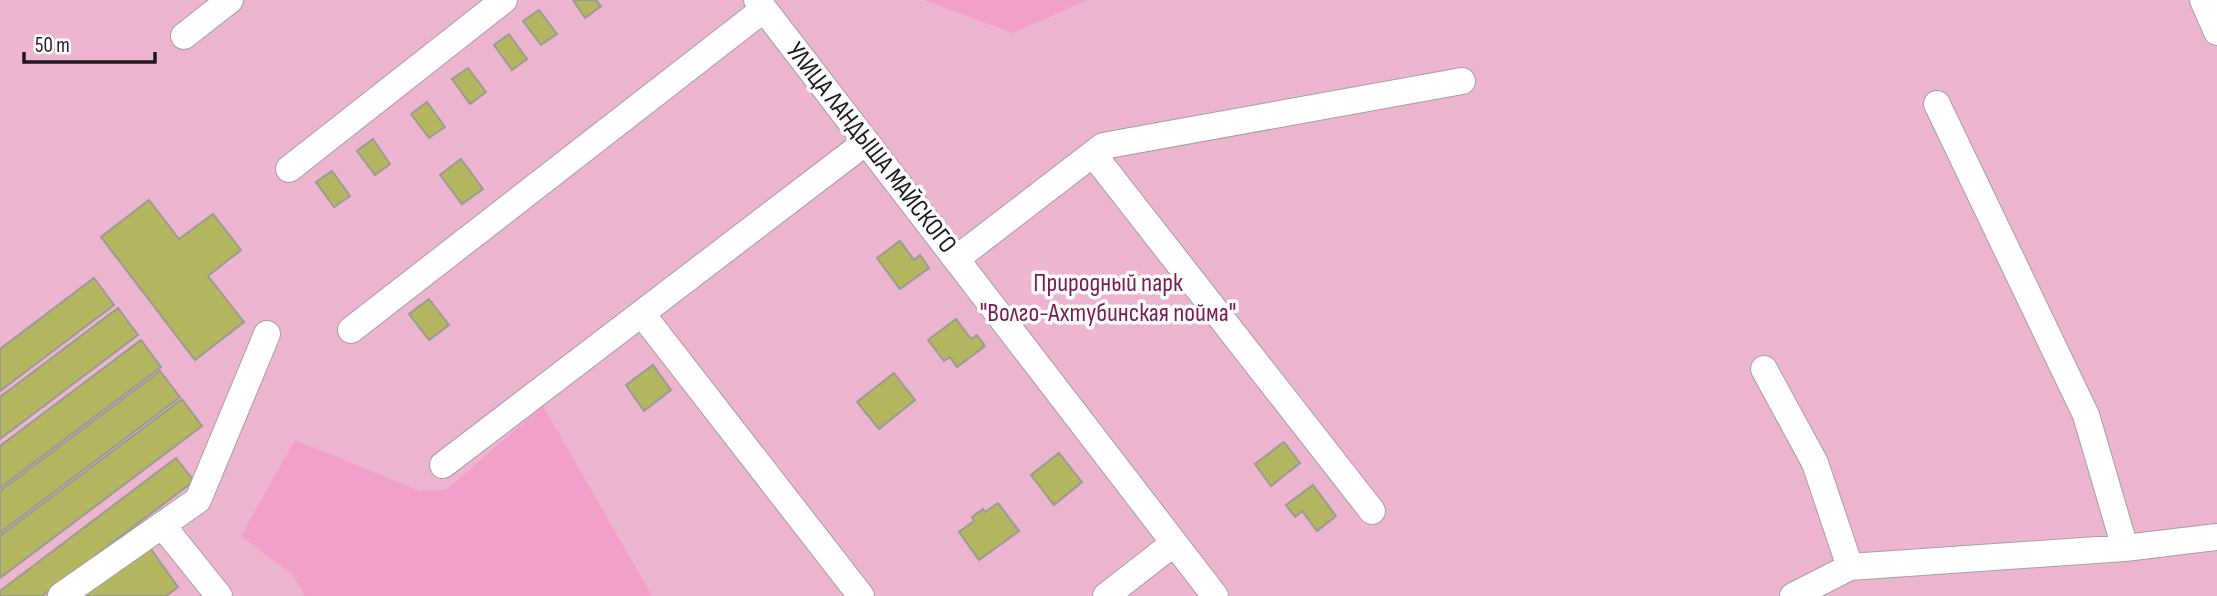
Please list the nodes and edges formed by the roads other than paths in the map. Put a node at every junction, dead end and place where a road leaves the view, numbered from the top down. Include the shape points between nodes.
1 (230, 0) edge
2 (504, 0) edge
3 (2203, 0) edge
4 (760, 4) edge
5 (2217, 32) edge
6 (184, 36) dead end
7 (1462, 81) dead end
8 (1937, 104) dead end
9 (866, 142) junction
10 (1093, 154) junction
11 (289, 169) dead end
12 (956, 259) junction
13 (642, 314) junction
14 (351, 330) dead end
15 (267, 334) dead end
16 (1764, 369) dead end
17 (443, 465) dead end
18 (1372, 511) dead end
19 (162, 525) junction
20 (2217, 537) edge
21 (1174, 544) junction
22 (2124, 548) junction
23 (1850, 567) junction
24 (61, 596) edge
25 (219, 596) edge
26 (861, 596) edge
27 (1106, 596) edge
28 (1215, 596) edge
29 (1793, 596) edge

1 - 6 street
2 - 11 street
3 - 5 street
4 - 9 street, УЛИЦА ЛАНДЫША МАЙСКОГО
4 - 14 street
7 - 10 street via 1103,146
8 - 22 street via 2086,415
9 - 12 street, УЛИЦА ЛАНДЫША МАЙСКОГО
9 - 13 street
10 - 12 street
10 - 18 street
12 - 21 street, УЛИЦА ЛАНДЫША МАЙСКОГО
13 - 17 street
13 - 26 street
15 - 19 street via 198,500
16 - 23 street via 1815,463
19 - 24 street
19 - 25 street
20 - 22 street
21 - 27 street
21 - 28 street, УЛИЦА ЛАНДЫША МАЙСКОГО
22 - 23 street
23 - 29 street

